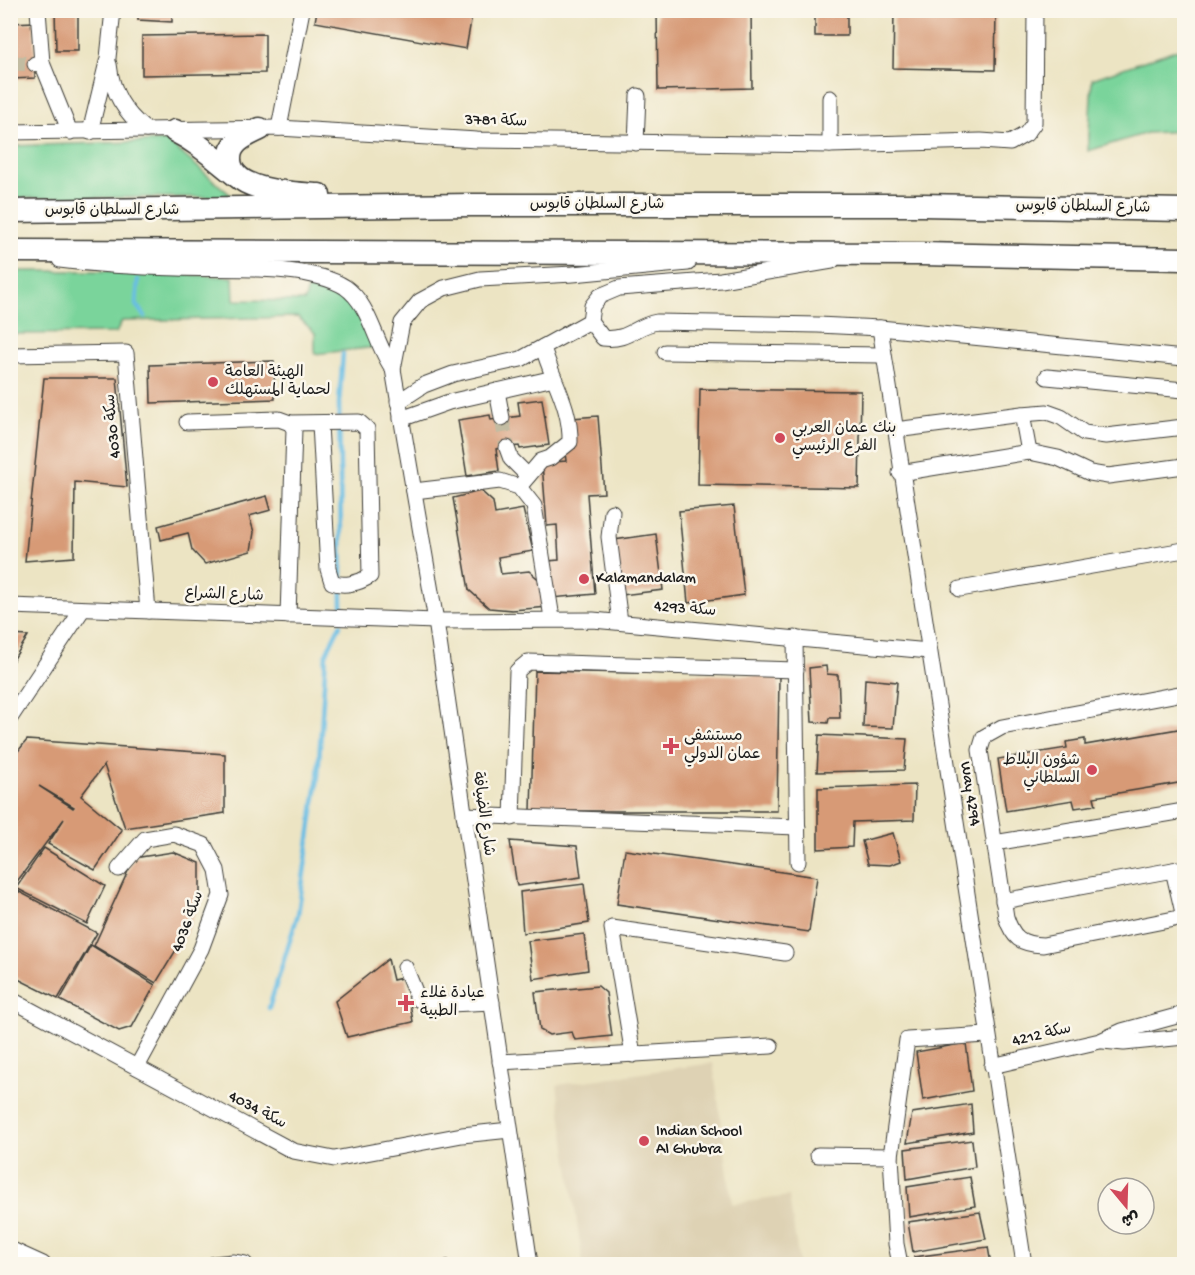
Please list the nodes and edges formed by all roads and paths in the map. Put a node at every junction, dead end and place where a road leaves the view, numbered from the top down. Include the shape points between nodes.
1 (38, 10) edge
2 (113, 10) edge
3 (302, 10) edge
4 (1035, 10) edge
5 (108, 58) junction
6 (638, 96) dead end
7 (830, 98) dead end
8 (270, 128) junction
9 (146, 130) junction
10 (175, 131) junction
11 (10, 132) edge
12 (70, 132) junction
13 (90, 132) junction
14 (636, 142) junction
15 (830, 145) junction
16 (237, 176) junction
17 (471, 205) junction
18 (1185, 210) edge
19 (10, 211) edge
20 (10, 253) edge
21 (780, 253) junction
22 (880, 254) junction
23 (1185, 259) edge
24 (590, 321) junction
25 (880, 328) junction
26 (543, 347) junction
27 (665, 352) dead end
28 (10, 355) edge
29 (882, 355) junction
30 (1185, 358) edge
31 (393, 369) junction
32 (1047, 377) dead end
33 (554, 378) junction
34 (1185, 390) edge
35 (497, 391) junction
36 (398, 402) junction
37 (1022, 414) junction
38 (502, 418) tunnel mouth
39 (401, 419) junction
40 (188, 422) dead end
41 (290, 423) junction
42 (320, 424) junction
43 (1185, 427) edge
44 (895, 430) junction
45 (507, 448) tunnel mouth
46 (1029, 452) junction
47 (1185, 466) edge
48 (900, 473) junction
49 (524, 482) junction
50 (414, 491) junction
51 (612, 512) dead end
52 (1185, 550) edge
53 (960, 589) dead end
54 (10, 606) edge
55 (82, 610) junction
56 (148, 611) junction
57 (288, 616) junction
58 (552, 618) junction
59 (436, 621) junction
60 (620, 622) junction
61 (795, 638) junction
62 (929, 651) junction
63 (796, 670) junction
64 (1185, 693) edge
65 (10, 718) edge
66 (1185, 811) edge
67 (464, 815) junction
68 (512, 818) junction
69 (798, 828) junction
70 (994, 843) junction
71 (798, 862) dead end
72 (119, 869) dead end
73 (1179, 869) edge
74 (1003, 901) junction
75 (1184, 917) edge
76 (785, 953) dead end
77 (405, 967) dead end
78 (10, 999) edge
79 (492, 1002) junction
80 (1179, 1016) edge
81 (987, 1035) junction
82 (1185, 1037) edge
83 (1167, 1038) junction
84 (1100, 1041) junction
85 (771, 1046) dead end
86 (633, 1055) junction
87 (500, 1062) junction
88 (992, 1066) junction
89 (137, 1067) junction
90 (510, 1130) junction
91 (818, 1155) dead end
92 (891, 1156) junction
93 (12, 1255) edge
94 (43, 1264) edge
95 (214, 1264) edge
96 (245, 1264) edge
97 (530, 1264) edge
98 (900, 1264) edge
99 (1024, 1264) edge

1 - 12 street via 39,64
2 - 5 street
3 - 8 street
4 - 15 street, سكة 3781 via 1033,95 1019,127 981,141
5 - 9 street via 110,79 118,99 130,117
5 - 13 street
6 - 14 street
7 - 15 street
8 - 10 street, سكة 3781
8 - 14 street, سكة 3781 via 477,140
8 - 16 highway via 240,138 230,150 230,164
9 - 10 street, سكة 3781
9 - 13 street, سكة 3781
10 - 16 highway via 197,142
11 - 12 street, سكة 3781
12 - 13 street, سكة 3781
14 - 15 street, سكة 3781
16 - 17 highway via 271,191
17 - 18 highway, شارع السلطان قابوس via 922,205
17 - 19 highway, شارع السلطان قابوس
20 - 21 highway
20 - 31 street via 113,266 304,272 345,287 366,313 382,355
21 - 22 highway
21 - 31 street via 573,274 480,279 444,288 420,301 402,323
22 - 23 highway
22 - 24 street via 721,280 619,288 600,296 592,306
24 - 25 street via 603,338 616,339 657,322
24 - 26 street
25 - 29 street, Way 4294
25 - 30 street
26 - 33 street
26 - 36 street via 521,359 453,374 424,385
27 - 29 street
28 - 56 street, سكة 4030 via 126,353
29 - 44 street, Way 4294
31 - 36 street, شارع الضيافة
32 - 34 street
33 - 35 street
33 - 49 street via 568,414 570,442 541,461
35 - 38 street
35 - 39 street via 448,402
36 - 39 street, شارع الضيافة
37 - 43 street via 1047,412 1084,433 1106,436
37 - 44 street
37 - 46 street
39 - 50 street, شارع الضيافة
40 - 41 street via 279,419
41 - 42 street
41 - 57 street via 294,429
42 - 42 street via 359,422 367,429 370,576 357,582 332,582 328,569
44 - 48 street, Way 4294
45 - 49 street
46 - 47 street via 1108,476
46 - 48 street
48 - 62 street, Way 4294
49 - 50 street
49 - 58 street via 534,506
50 - 59 street, شارع الضيافة
51 - 60 street via 609,537
52 - 53 street
54 - 55 street, شارع الشراع
55 - 56 street, شارع الشراع
55 - 65 street
56 - 57 street, شارع الشراع
57 - 59 street, شارع الشراع
58 - 59 street, سكة 4293
58 - 60 street, سكة 4293
59 - 67 street, شارع الضيافة
60 - 61 street, سكة 4293
61 - 62 street, سكة 4293
61 - 63 street
62 - 81 street, Way 4294
63 - 68 street via 528,662 517,671
63 - 69 street
64 - 70 street via 1002,727 984,737 980,750
66 - 70 street
67 - 68 street
67 - 79 street, شارع الضيافة
68 - 69 street
69 - 71 street
70 - 74 street
72 - 89 street, سكة 4036 via 145,838 174,834 204,844 217,870 221,895 201,949
73 - 74 street
73 - 75 street
74 - 75 street via 1012,935 1024,944 1043,945
76 - 86 street via 612,928
77 - 79 street via 418,999 429,1005
78 - 89 street, سكة 4034
79 - 87 street, شارع الضيافة
80 - 83 street
80 - 84 street, سكة 4212
81 - 88 street, Way 4294
81 - 92 street via 907,1040
82 - 83 street, سكة 4212
83 - 84 street, سكة 4212 via 1124,1043
84 - 88 street, سكة 4212
85 - 86 street
86 - 87 street
87 - 90 street, شارع الضيافة
88 - 99 street, Way 4294
89 - 90 street, سكة 4034 via 293,1151 315,1157 334,1159
90 - 97 street, شارع الضيافة
91 - 92 street
92 - 98 street
93 - 94 street
95 - 96 street

